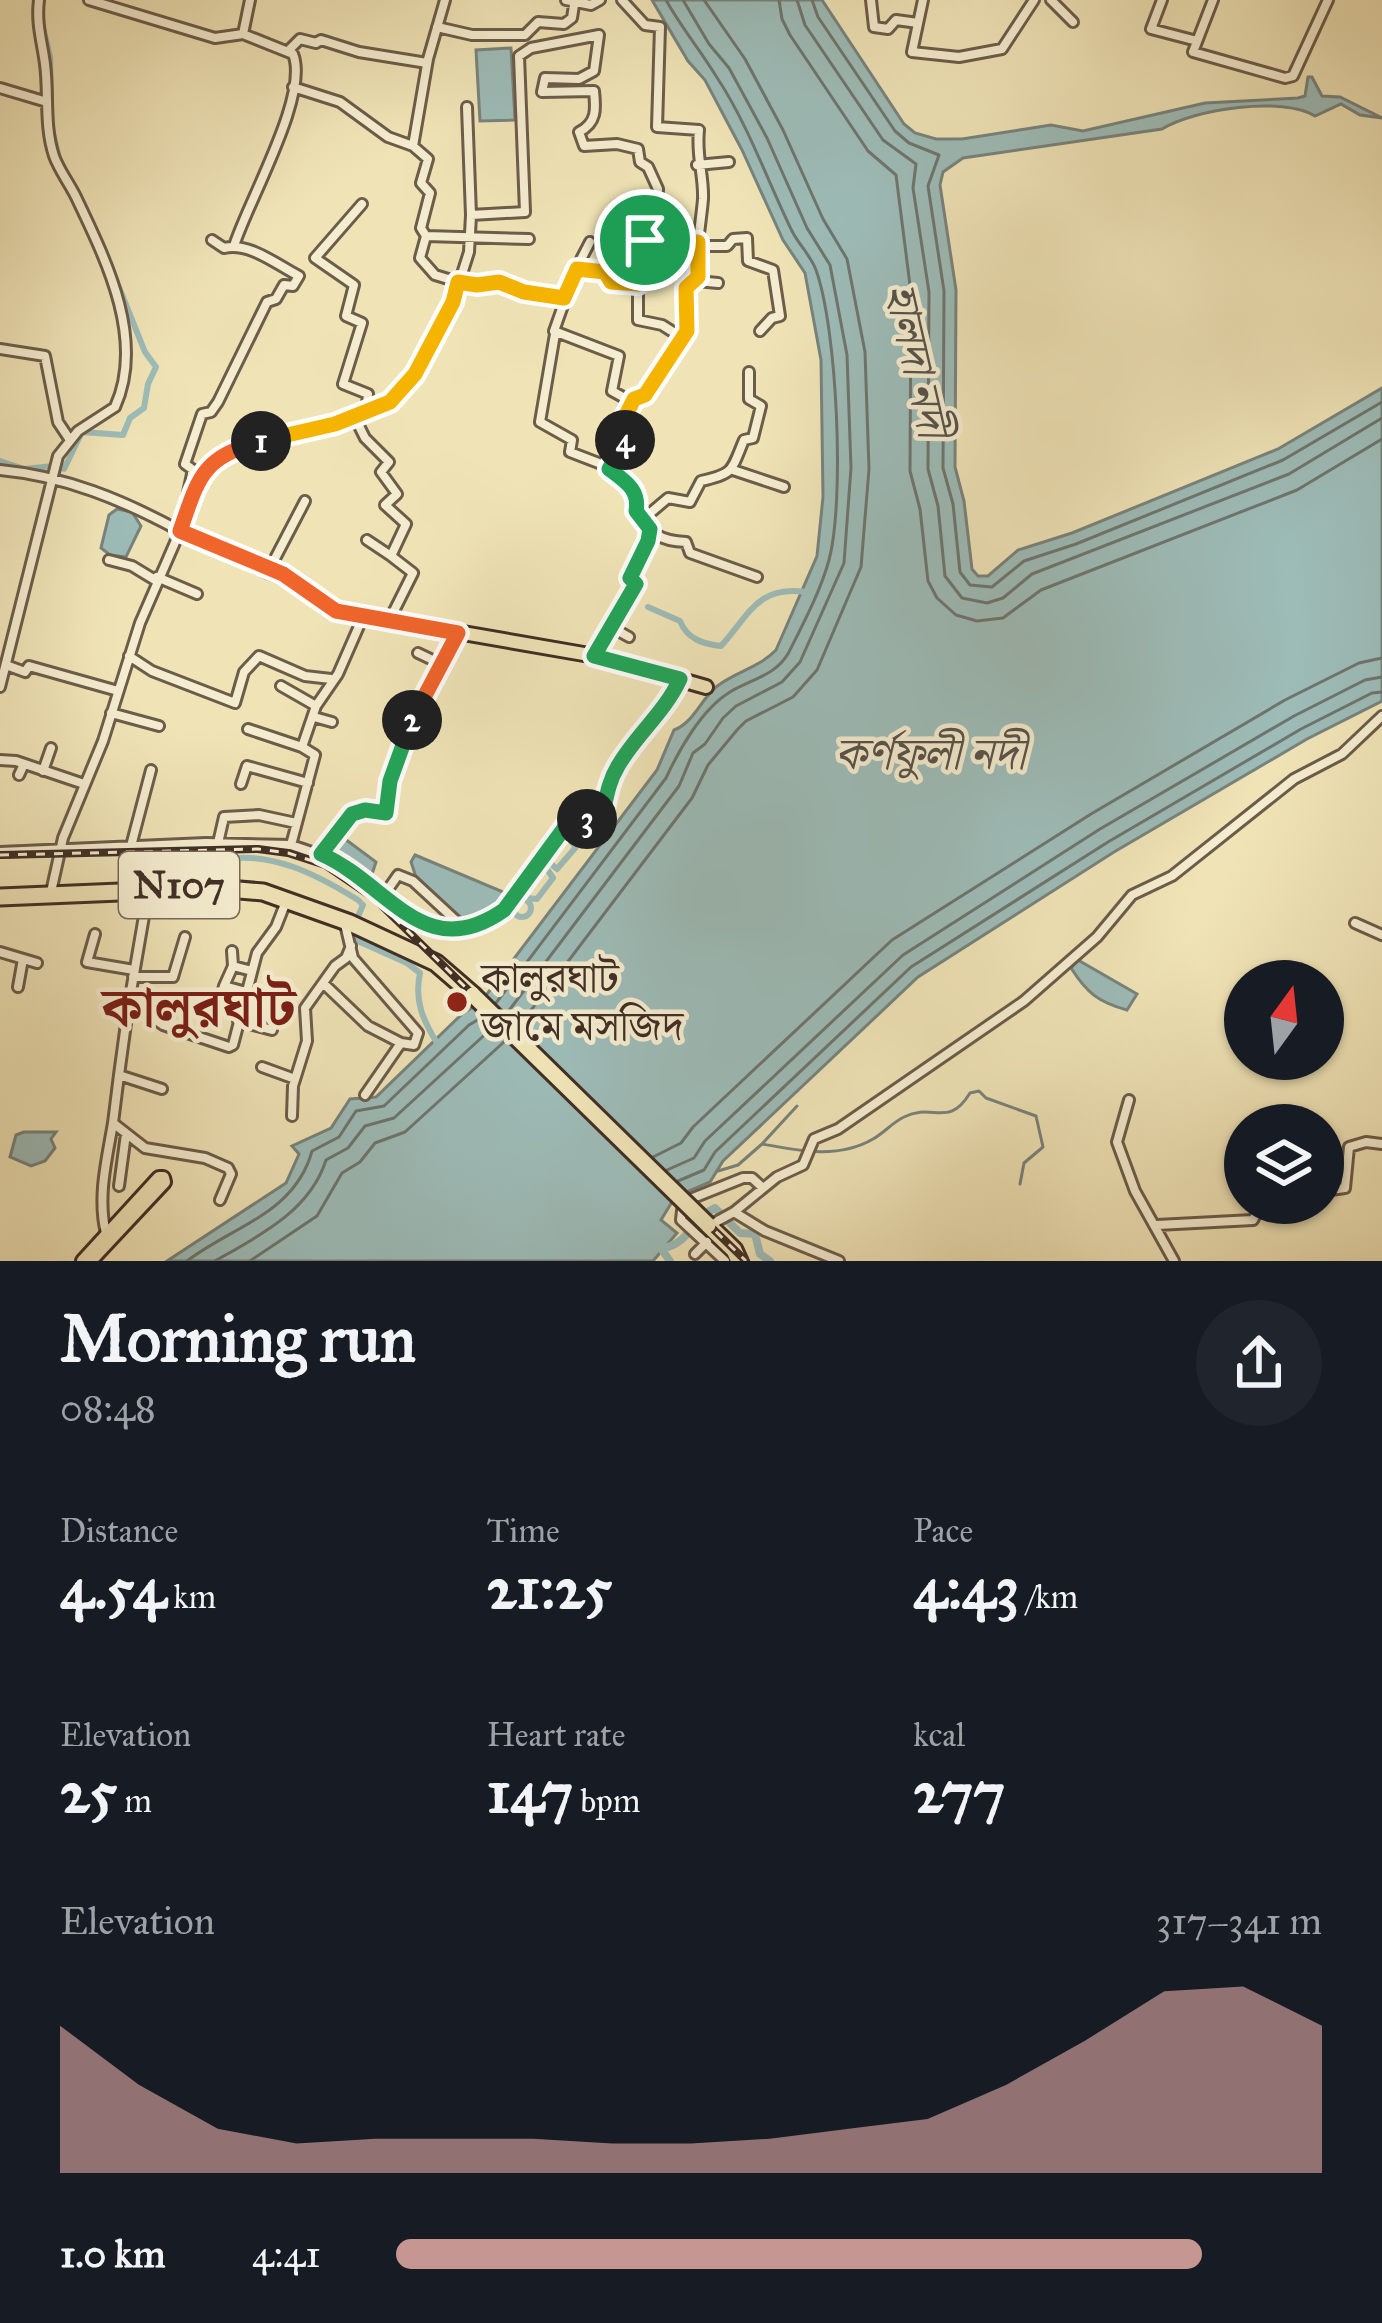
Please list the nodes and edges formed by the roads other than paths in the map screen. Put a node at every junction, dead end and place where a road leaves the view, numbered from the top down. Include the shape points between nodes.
1 (39, 0) edge
2 (89, 0) edge
3 (250, 0) edge
4 (445, 0) edge
5 (599, 0) edge
6 (622, 0) edge
7 (871, 0) edge
8 (1034, 0) edge
9 (1051, 0) edge
10 (1162, 0) edge
11 (1213, 0) edge
12 (1328, 0) edge
13 (570, 2) edge
14 (1073, 22) dead end
15 (437, 27) junction
16 (243, 34) junction
17 (1197, 41) junction
18 (288, 51) junction
19 (428, 63) junction
20 (292, 87) junction
21 (0, 88) edge
22 (47, 102) junction
23 (467, 107) dead end
24 (413, 146) junction
25 (729, 162) dead end
26 (697, 165) junction
27 (362, 204) dead end
28 (471, 215) junction
29 (607, 219) dead end
30 (647, 224) junction
31 (426, 236) junction
32 (471, 238) junction
33 (529, 239) dead end
34 (212, 240) dead end
35 (645, 240) junction
36 (590, 242) dead end
37 (698, 244) junction
38 (234, 246) junction
39 (626, 254) dead end
40 (643, 256) junction
41 (577, 269) junction
42 (695, 281) junction
43 (458, 282) junction
44 (718, 283) dead end
45 (638, 284) junction
46 (564, 298) junction
47 (760, 331) dead end
48 (555, 334) junction
49 (681, 337) junction
50 (0, 349) edge
51 (749, 372) dead end
52 (632, 402) junction
53 (360, 416) junction
54 (70, 440) junction
55 (609, 467) junction
56 (0, 470) edge
57 (733, 470) junction
58 (53, 478) junction
59 (784, 487) dead end
60 (189, 494) junction
61 (304, 501) dead end
62 (642, 520) junction
63 (650, 529) junction
64 (180, 531) junction
65 (367, 540) dead end
66 (391, 556) junction
67 (109, 560) dead end
68 (268, 571) junction
69 (758, 577) dead end
70 (156, 579) junction
71 (197, 594) dead end
72 (363, 617) junction
73 (389, 620) junction
74 (611, 626) junction
75 (458, 633) junction
76 (629, 637) dead end
77 (418, 653) dead end
78 (129, 656) junction
79 (594, 656) junction
80 (4, 658) edge
81 (440, 664) junction
82 (680, 679) junction
83 (331, 680) junction
84 (281, 686) dead end
85 (0, 687) edge
86 (706, 687) dead end
87 (118, 691) junction
88 (315, 711) junction
89 (111, 713) junction
90 (1382, 716) edge
91 (332, 722) dead end
92 (159, 726) dead end
93 (248, 729) dead end
94 (302, 747) junction
95 (51, 748) dead end
96 (0, 760) edge
97 (24, 764) junction
98 (151, 770) dead end
99 (43, 771) junction
100 (20, 776) dead end
101 (308, 783) junction
102 (84, 784) junction
103 (241, 784) dead end
104 (386, 813) junction
105 (296, 823) junction
106 (383, 824) dead end
107 (218, 843) junction
108 (290, 844) junction
109 (131, 846) junction
110 (59, 850) junction
111 (0, 852) edge
112 (321, 854) junction
113 (137, 888) junction
114 (51, 892) junction
115 (0, 895) edge
116 (384, 896) junction
117 (288, 897) junction
118 (349, 923) junction
119 (1355, 923) dead end
120 (465, 929) junction
121 (95, 934) dead end
122 (1382, 935) edge
123 (184, 937) dead end
124 (351, 946) junction
125 (232, 951) dead end
126 (0, 952) edge
127 (23, 959) junction
128 (38, 963) dead end
129 (233, 966) junction
130 (253, 971) junction
131 (134, 974) junction
132 (323, 983) junction
133 (224, 986) junction
134 (18, 987) dead end
135 (247, 992) junction
136 (219, 1005) dead end
137 (128, 1010) junction
138 (238, 1021) junction
139 (272, 1030) dead end
140 (401, 1043) junction
141 (262, 1067) dead end
142 (118, 1075) junction
143 (295, 1079) junction
144 (162, 1089) dead end
145 (365, 1095) dead end
146 (1129, 1100) dead end
147 (292, 1116) dead end
148 (113, 1123) junction
149 (127, 1132) junction
150 (1382, 1144) edge
151 (119, 1186) dead end
152 (763, 1188) junction
153 (1344, 1188) edge
154 (220, 1200) dead end
155 (1224, 1222) edge
156 (1157, 1226) junction
157 (715, 1227) junction
158 (106, 1233) junction
159 (695, 1254) dead end
160 (86, 1261) edge
161 (725, 1261) edge
162 (739, 1261) edge
163 (839, 1261) edge
164 (1174, 1261) edge

1 - 22 street
2 - 16 street via 215,38
3 - 16 street
4 - 15 street
5 - 13 street
6 - 26 street via 645,25 661,27 658,127 700,130
7 - 8 street via 874,27 918,22 912,52 959,57 1002,50
9 - 14 street
10 - 17 street via 1151,29
11 - 17 street
12 - 17 street via 1293,76 1193,52
13 - 15 street via 572,19 538,22 525,35
15 - 19 street
16 - 18 street
18 - 19 street via 300,38
18 - 20 street via 297,66
19 - 24 street
20 - 24 street via 340,103
20 - 38 street via 279,147
21 - 22 street
22 - 54 street via 54,157 114,284 128,365 115,407
23 - 28 street
24 - 31 street via 428,159 421,183 430,193
25 - 26 street
26 - 37 street
27 - 53 street via 315,258 355,285 346,316 362,323 343,384 368,394
28 - 30 street via 525,212 519,56 599,35 594,71 545,78 542,92 594,91 596,115 580,142 638,148 659,196 656,220
28 - 32 street
29 - 30 street
30 - 35 street
31 - 32 street
31 - 43 street via 421,260
32 - 33 street
32 - 43 street
34 - 38 street
35 - 37 street
35 - 40 street
36 - 41 street
37 - 42 street
37 - 47 street via 727,247 747,238 748,261 775,272 780,316
38 - 60 street via 299,276 267,302 218,402 202,414 185,464 192,469
39 - 40 street
40 - 45 street
41 - 45 street
41 - 46 street
42 - 44 street
42 - 49 street via 686,288
43 - 46 street via 499,282
43 - 53 street via 403,391
45 - 49 street via 639,321
46 - 48 street
48 - 52 street via 617,354 612,391
48 - 55 street via 540,422 572,440 570,452
49 - 52 street via 645,395
50 - 54 street via 45,356 58,422
51 - 57 street via 749,399 760,406 760,418
52 - 55 street via 627,436
53 - 60 street via 230,450
53 - 66 street via 365,437 389,462 381,472 397,494 386,505 406,524
54 - 58 street
55 - 62 street via 630,484
56 - 58 street
57 - 59 street
57 - 62 street via 700,481 690,502 668,498
58 - 64 street
58 - 80 street
60 - 64 street
61 - 68 street
62 - 63 street
63 - 69 street via 664,542 686,542 695,556
63 - 74 street via 630,578 636,584
64 - 68 main road
64 - 70 street
65 - 66 street
66 - 73 street via 413,573
67 - 70 street
68 - 72 main road via 336,611
70 - 71 street
70 - 78 street
72 - 73 main road
72 - 83 street
73 - 75 main road
74 - 76 street
74 - 79 street
75 - 79 main road
75 - 81 street
77 - 81 street
78 - 83 street via 235,703 244,672 260,656
78 - 87 street
79 - 82 main road
80 - 85 street
80 - 87 street via 25,672 29,666
81 - 104 street via 403,743
82 - 86 main road
82 - 120 street via 615,770 601,822 576,812 504,910
83 - 88 street
84 - 88 street
87 - 89 street
88 - 91 street
88 - 94 street
89 - 92 street
89 - 102 street
90 - 152 street via 1172,876 1128,898 1024,1001
93 - 94 street
94 - 101 street via 315,755
95 - 99 street
96 - 97 street
97 - 99 street
97 - 100 street
98 - 109 street
99 - 102 street
101 - 103 street via 247,766
101 - 105 street
102 - 110 street
104 - 106 street
104 - 112 street via 352,814
105 - 107 street via 224,818
105 - 108 street
107 - 108 street
107 - 109 street
108 - 112 street
109 - 110 street
110 - 111 street
110 - 114 street
112 - 116 street
113 - 114 highway, N107
113 - 117 highway, N107 via 245,888
113 - 131 street via 144,916
114 - 115 highway, N107
116 - 120 street via 425,925
116 - 120 street via 398,875 413,881
117 - 118 highway, N107
117 - 130 street
118 - 124 street
118 - 157 highway, N107, bridge via 436,962
119 - 122 street
121 - 131 street via 86,962
123 - 131 street via 173,977
124 - 132 street
124 - 140 street via 418,1033 414,1045
125 - 129 street
126 - 127 street
127 - 128 street
127 - 134 street
129 - 130 street
129 - 133 street
130 - 135 street
131 - 137 street
132 - 140 street via 368,1026
132 - 143 street via 305,1009 307,1041
133 - 135 street
133 - 136 street
135 - 138 street
137 - 138 street via 229,1048
137 - 142 street
138 - 139 street
140 - 145 street
141 - 143 street
142 - 144 street
142 - 148 street
143 - 147 street
146 - 156 street via 1117,1142
148 - 149 street
148 - 158 street
149 - 151 street
149 - 154 street via 145,1148 228,1168
150 - 153 street via 1349,1147
152 - 157 street
152 - 157 street via 742,1178 686,1199 680,1215 688,1226
155 - 156 street
156 - 164 street
157 - 159 street
157 - 161 street
157 - 162 highway
157 - 163 street via 765,1231
158 - 160 main road
158 - 160 main road via 164,1179

